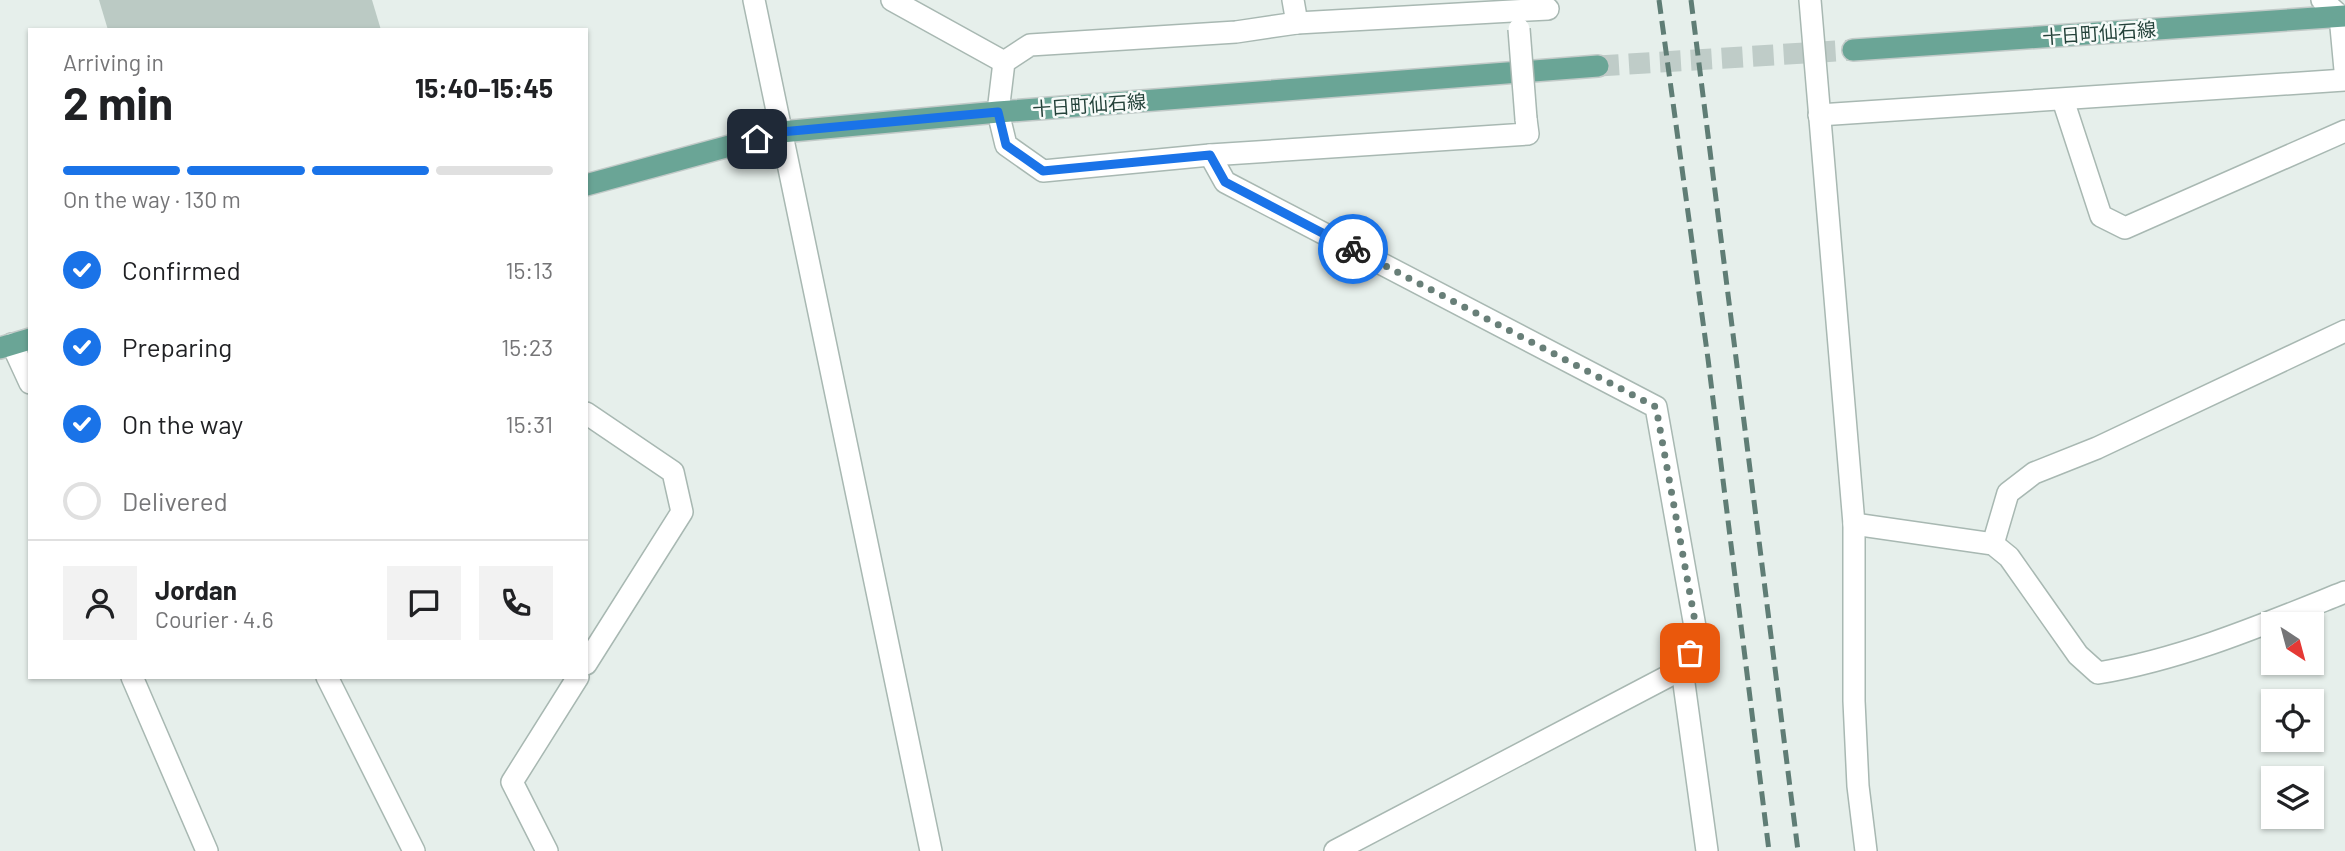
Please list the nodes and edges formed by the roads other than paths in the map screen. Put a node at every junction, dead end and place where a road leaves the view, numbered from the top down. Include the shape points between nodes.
1 (754, 0) edge
2 (892, 0) edge
3 (1293, 0) edge
4 (1810, 0) edge
5 (2322, 0) edge
6 (1548, 9) dead end
7 (2343, 16) edge
8 (1517, 20) junction
9 (1297, 23) junction
10 (1853, 50) tunnel mouth
11 (1004, 62) junction
12 (1598, 66) tunnel mouth
13 (2345, 69) edge
14 (2345, 80) edge
15 (2063, 100) junction
16 (998, 112) junction
17 (1819, 115) junction
18 (2345, 131) edge
19 (781, 132) junction
20 (1210, 155) junction
21 (588, 184) edge
22 (2345, 331) edge
23 (14, 343) edge
24 (28, 378) edge
25 (588, 414) edge
26 (1854, 524) junction
27 (1993, 544) junction
28 (2345, 592) edge
29 (588, 661) edge
30 (1682, 669) junction
31 (133, 679) edge
32 (328, 679) edge
33 (577, 679) edge
34 (207, 851) edge
35 (414, 851) edge
36 (547, 851) edge
37 (930, 851) edge
38 (1335, 851) edge
39 (1707, 851) edge
40 (1866, 851) edge

1 - 19 street
2 - 11 street
3 - 9 street
4 - 17 street
5 - 7 street
6 - 8 street
7 - 10 main road, 十日町仙石線
7 - 13 street
8 - 9 street
8 - 20 street, bridge via 1528,134
9 - 11 street via 1236,32 1030,45
11 - 16 street
12 - 16 main road, 十日町仙石線
14 - 15 street
15 - 17 street
15 - 18 street via 2101,216 2125,228
16 - 19 main road, 十日町仙石線
16 - 20 street via 1006,145 1043,171
17 - 26 street
19 - 21 main road, 十日町仙石線
19 - 37 street
20 - 30 street via 1225,182 1656,407 1698,638
22 - 27 street via 2097,448 2034,472 2008,493
23 - 24 street
25 - 29 street via 673,472 682,512
26 - 27 street
26 - 40 street via 1854,701
27 - 28 street via 2009,557 2078,655 2098,673 2247,632
30 - 38 street
30 - 39 street
31 - 34 street
32 - 35 street
33 - 36 street via 512,782

